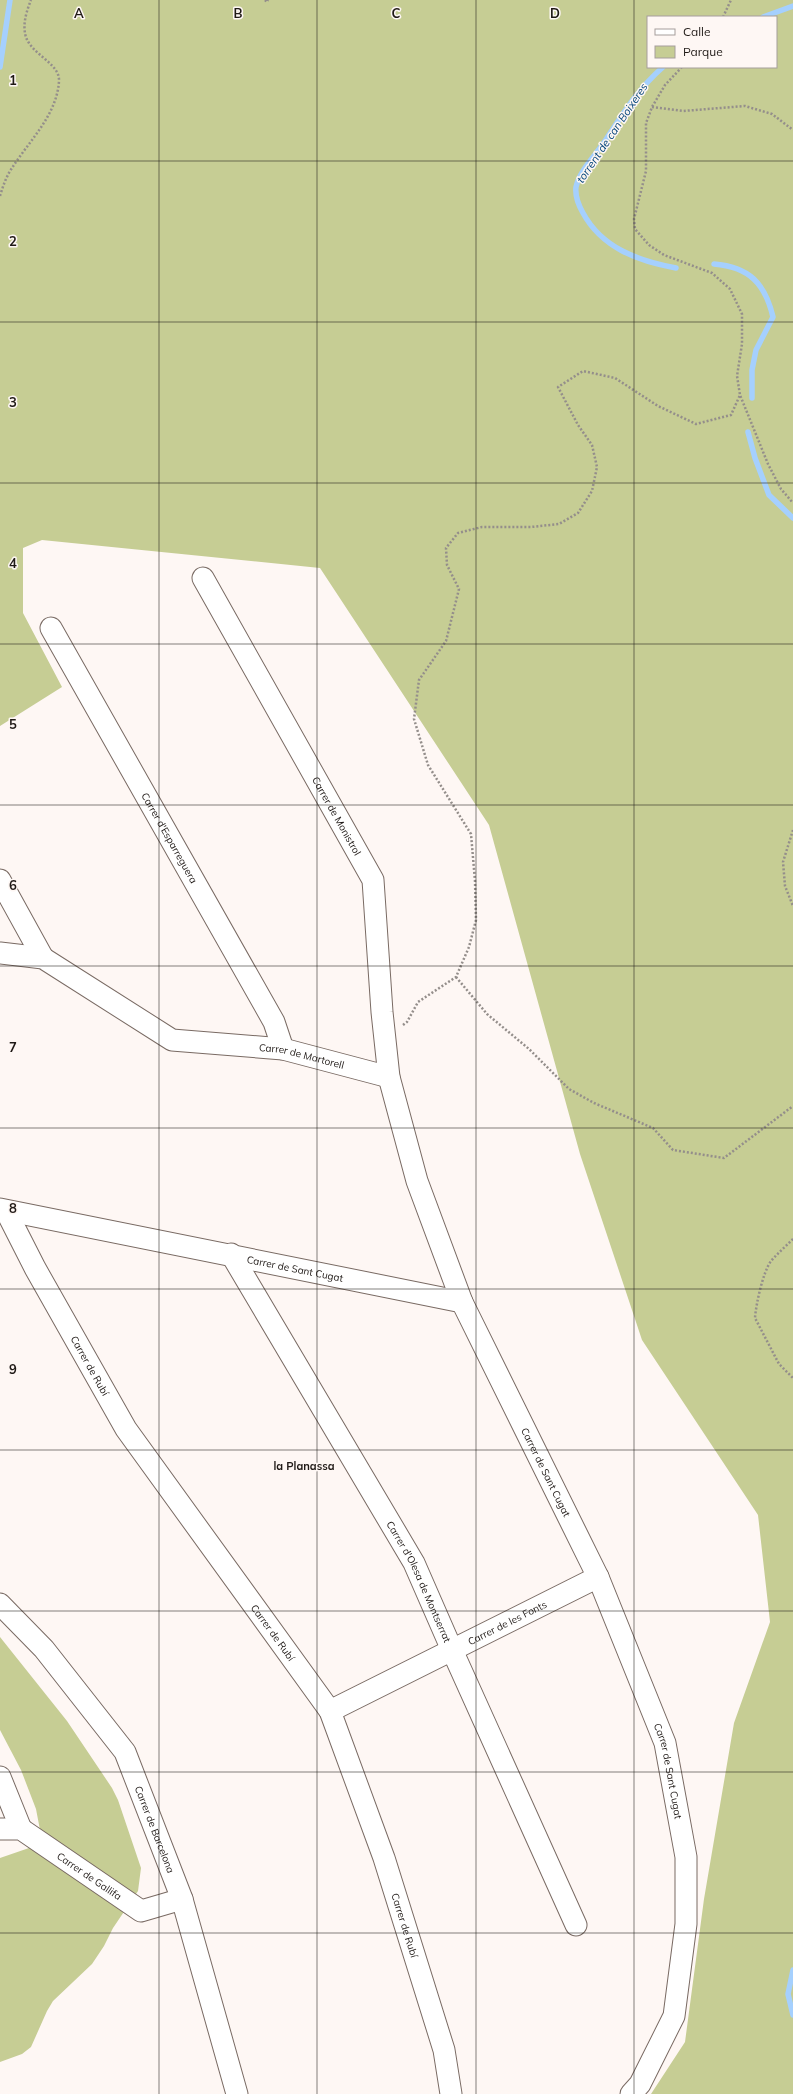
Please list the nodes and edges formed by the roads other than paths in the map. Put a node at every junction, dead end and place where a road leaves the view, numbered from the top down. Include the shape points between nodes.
1 (203, 578) dead end
2 (51, 628) dead end
3 (0, 880) edge
4 (0, 953) edge
5 (43, 958) junction
6 (283, 1049) junction
7 (389, 1077) junction
8 (3, 1210) edge
9 (231, 1254) junction
10 (462, 1302) junction
11 (598, 1577) junction
12 (0, 1604) edge
13 (452, 1650) junction
14 (330, 1711) junction
15 (0, 1777) edge
16 (0, 1829) edge
17 (21, 1829) junction
18 (182, 1899) junction
19 (576, 1925) dead end
20 (237, 2094) edge
21 (451, 2094) edge
22 (630, 2094) edge

1 - 7 street, Carrer de Monistrol via 373,880
2 - 6 street, Carrer d'Esparreguera via 274,1022
3 - 5 street
4 - 5 street, Carrer de Martorell
5 - 6 street, Carrer de Martorell via 172,1040
6 - 7 street, Carrer de Martorell
7 - 10 street via 416,1181
8 - 9 street, Carrer de Sant Cugat
8 - 14 street, Carrer de Rubí via 126,1429
9 - 10 street, Carrer de Sant Cugat
9 - 13 street, Carrer d'Olesa de Montserrat via 414,1563
10 - 11 street, Carrer de Sant Cugat
11 - 13 street, Carrer de les Fonts
11 - 22 street, Carrer de Sant Cugat via 665,1743 686,1857 686,1924 674,2016 640,2084
12 - 18 street, Carrer de Barcelona via 44,1649 125,1752
13 - 14 street, Carrer de les Fonts
13 - 19 street, Carrer d'Olesa de Montserrat
14 - 21 street, Carrer de Rubí via 384,1858 444,2050
15 - 17 street
16 - 17 street
17 - 18 street, Carrer de Gallifa via 141,1910
18 - 20 street, Carrer de Barcelona

